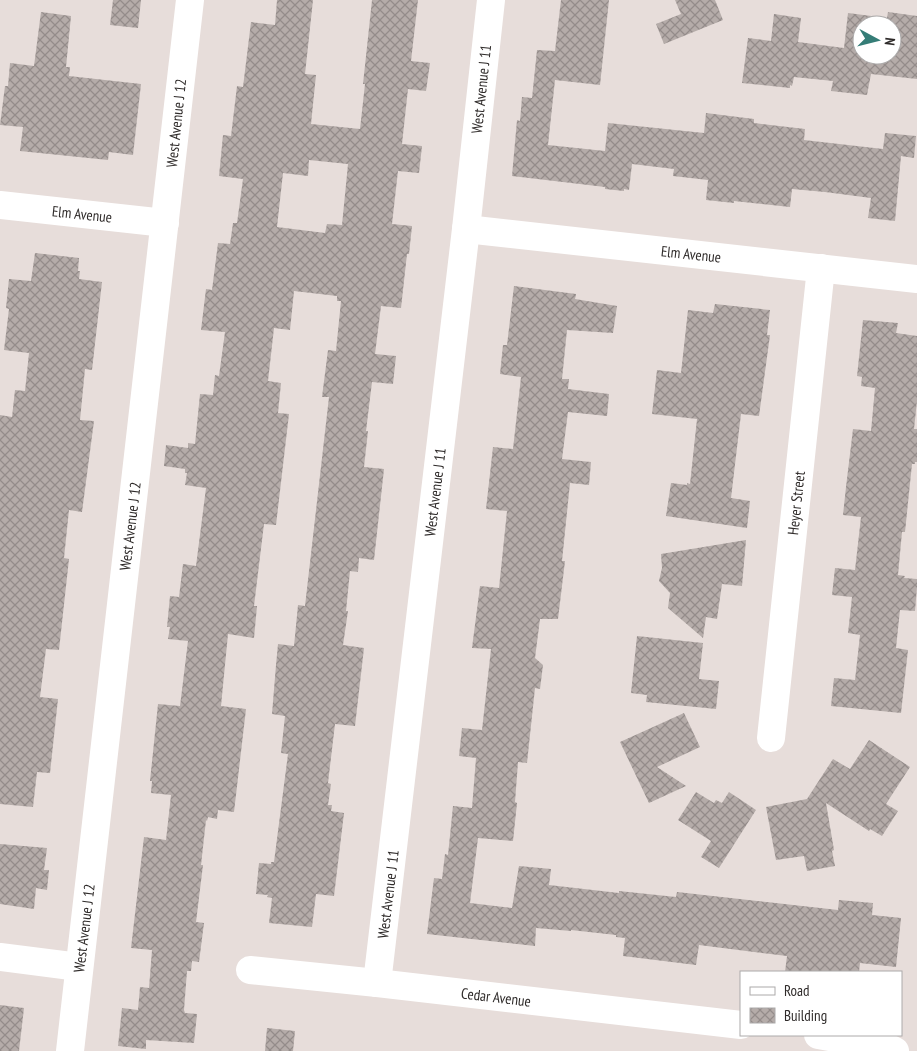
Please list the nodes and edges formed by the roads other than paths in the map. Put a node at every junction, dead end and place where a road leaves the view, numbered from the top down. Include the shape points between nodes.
1 (190, 0) edge
2 (491, 0) edge
3 (0, 205) edge
4 (165, 223) junction
5 (466, 229) junction
6 (821, 268) junction
7 (917, 279) edge
8 (771, 738) dead end
9 (0, 957) edge
10 (79, 966) junction
11 (250, 970) dead end
12 (378, 983) junction
13 (740, 1025) edge
14 (824, 1036) edge
15 (70, 1051) edge
16 (894, 1051) edge

1 - 4 street, West Avenue J 12
2 - 5 street, West Avenue J 11
3 - 4 street, Elm Avenue
4 - 10 street, West Avenue J 12
5 - 6 street, Elm Avenue
5 - 12 street, West Avenue J 11
6 - 7 street, Elm Avenue
6 - 8 street, Heyer Street
9 - 10 street
10 - 15 street, West Avenue J 12
11 - 12 street, Cedar Avenue
12 - 13 street, Cedar Avenue
14 - 16 street

